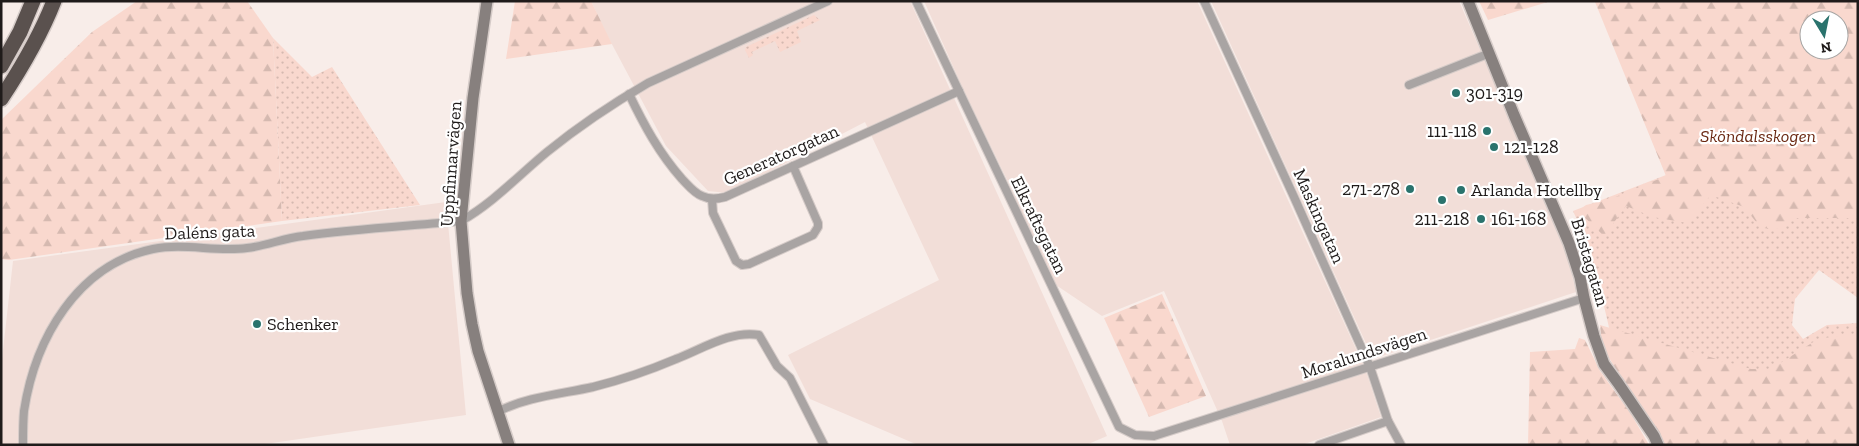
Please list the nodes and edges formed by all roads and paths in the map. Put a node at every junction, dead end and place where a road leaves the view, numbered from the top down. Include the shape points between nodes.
1 (33, 1) edge
2 (54, 1) edge
3 (58, 1) edge
4 (487, 1) edge
5 (828, 1) edge
6 (916, 1) edge
7 (1204, 1) edge
8 (1468, 1) edge
9 (46, 20) junction
10 (1490, 53) junction
11 (1, 66) edge
12 (1409, 85) dead end
13 (959, 91) junction
14 (629, 94) junction
15 (1, 99) edge
16 (793, 166) junction
17 (712, 200) junction
18 (461, 221) junction
19 (1584, 298) junction
20 (1370, 367) junction
21 (497, 412) junction
22 (1388, 421) junction
23 (1154, 436) joint
24 (23, 445) edge
25 (509, 445) edge
26 (824, 445) edge
27 (1319, 445) edge
28 (1401, 445) edge
29 (1658, 445) edge

1 - 11 highway
2 - 9 highway
3 - 9 highway
4 - 18 street, Uppfinnarvägen via 472,106
5 - 14 street
6 - 13 street, Elkraftsgatan
7 - 20 street, Maskingatan
8 - 10 street, Bristagatan
9 - 15 highway via 25,62
10 - 12 street
10 - 19 street, Bristagatan via 1570,243
13 - 16 street, Generatorgatan
13 - 23 street, Elkraftsgatan via 1119,427 1134,436
14 - 17 street, Generatorgatan via 663,155 693,190
14 - 18 street via 579,127
16 - 17 street, Generatorgatan via 725,198
16 - 17 street via 818,227 813,235 749,264 742,265 736,261 713,213
18 - 21 street, Uppfinnarvägen via 472,324
18 - 24 street, Daléns gata via 300,236 248,248 222,250 176,246 134,254 113,264 72,297 42,350 24,412
19 - 20 street, Moralundsvägen
19 - 29 street, Bristagatan via 1604,364
20 - 22 street, Maskingatan
20 - 23 street, Moralundsvägen
21 - 25 street, Uppfinnarvägen
21 - 26 street via 513,404 624,378 722,339 748,333 759,335 777,366 790,378
22 - 27 street
22 - 28 street, Maskingatan

